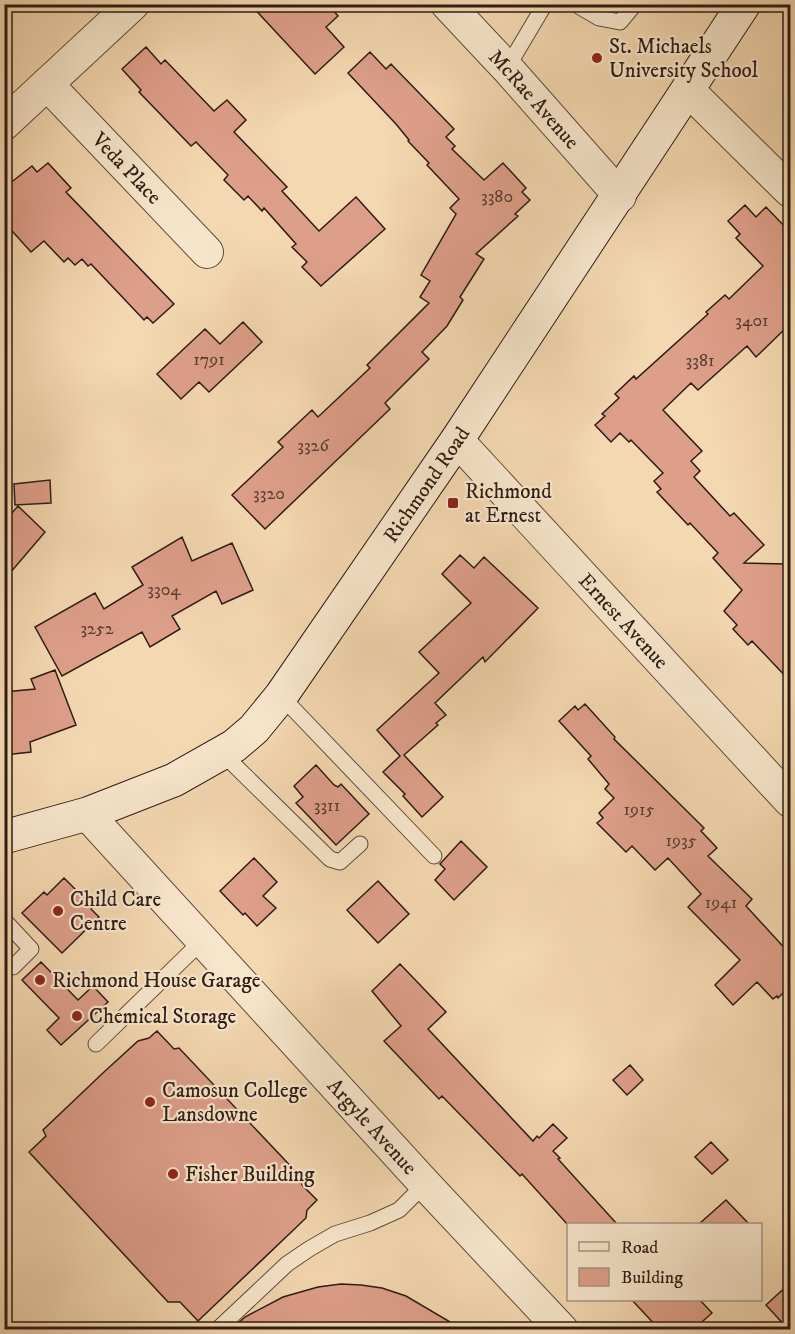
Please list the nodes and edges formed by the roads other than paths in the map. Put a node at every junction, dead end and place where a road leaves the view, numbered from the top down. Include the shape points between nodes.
1 (133, 4) edge
2 (447, 4) edge
3 (545, 4) edge
4 (575, 4) edge
5 (635, 4) edge
6 (744, 4) edge
7 (507, 68) junction
8 (47, 84) junction
9 (688, 90) junction
10 (4, 124) edge
11 (790, 190) edge
12 (620, 196) junction
13 (207, 252) dead end
14 (458, 440) junction
15 (281, 696) junction
16 (222, 753) junction
17 (790, 801) edge
18 (87, 814) junction
19 (4, 837) edge
20 (360, 844) dead end
21 (434, 856) dead end
22 (4, 920) edge
23 (203, 940) junction
24 (12, 967) dead end
25 (96, 1044) dead end
26 (425, 1184) junction
27 (217, 1329) edge
28 (562, 1329) edge

1 - 8 street
2 - 7 street, McRae Avenue
3 - 7 lane
4 - 5 lane via 599,18 620,22
6 - 9 main road, Richmond Road
7 - 12 street, McRae Avenue
8 - 10 street
8 - 13 street, Veda Place
9 - 11 street
9 - 12 main road, Richmond Road
12 - 14 main road, Richmond Road
14 - 15 main road, Richmond Road
14 - 17 street, Ernest Avenue
15 - 16 main road, Richmond Road via 254,729
15 - 21 lane
16 - 18 main road, Richmond Road via 174,780
16 - 20 lane via 330,860 340,862
18 - 19 main road, Richmond Road
18 - 23 street, Argyle Avenue
22 - 24 lane via 31,949
23 - 25 lane
23 - 26 street, Argyle Avenue
26 - 27 lane via 399,1210 335,1234 287,1264
26 - 28 street, Argyle Avenue

